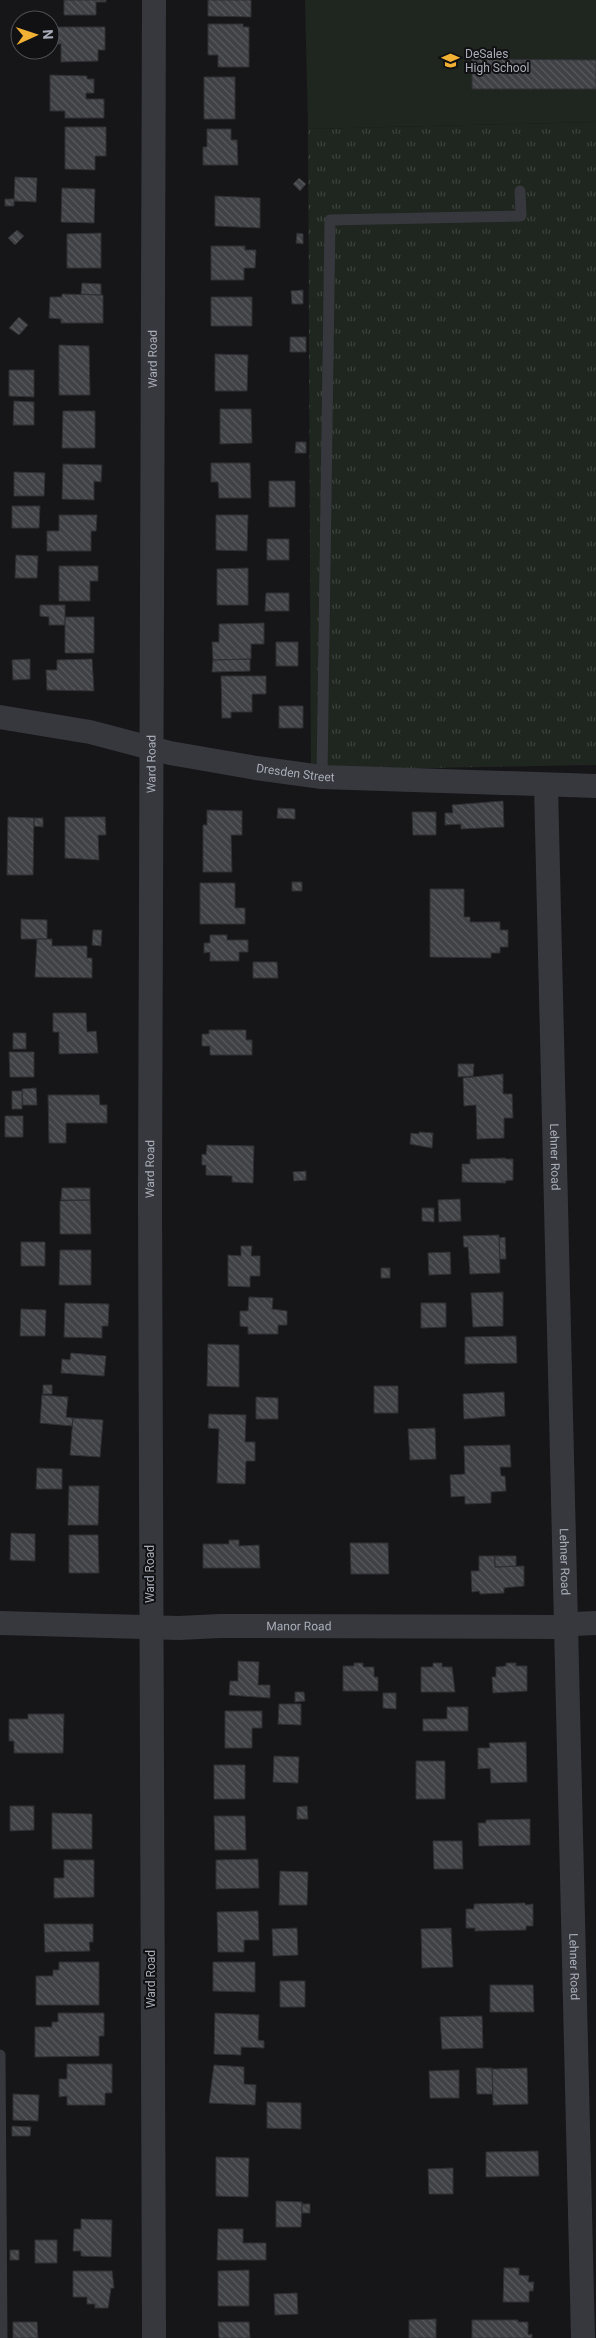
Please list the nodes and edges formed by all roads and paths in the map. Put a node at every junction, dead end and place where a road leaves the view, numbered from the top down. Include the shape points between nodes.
1 (154, 0) edge
2 (520, 191) dead end
3 (0, 717) edge
4 (152, 747) junction
5 (322, 777) junction
6 (546, 786) junction
7 (596, 786) edge
8 (0, 1622) edge
9 (596, 1624) edge
10 (566, 1625) junction
11 (150, 1626) junction
12 (0, 2055) edge
13 (2, 2338) edge
14 (154, 2338) edge
15 (583, 2338) edge

1 - 4 street, Ward Road
2 - 5 lane via 521,216 330,220
3 - 4 street, Dresden Street via 90,732
4 - 5 street, Dresden Street via 246,767
4 - 11 street, Ward Road
5 - 6 street, Dresden Street
6 - 7 street, Dresden Street
6 - 10 street, Lehner Road
8 - 11 street, Manor Road
9 - 10 street, Manor Road
10 - 11 street, Manor Road
10 - 15 street, Lehner Road
11 - 14 street, Ward Road
12 - 13 lane

